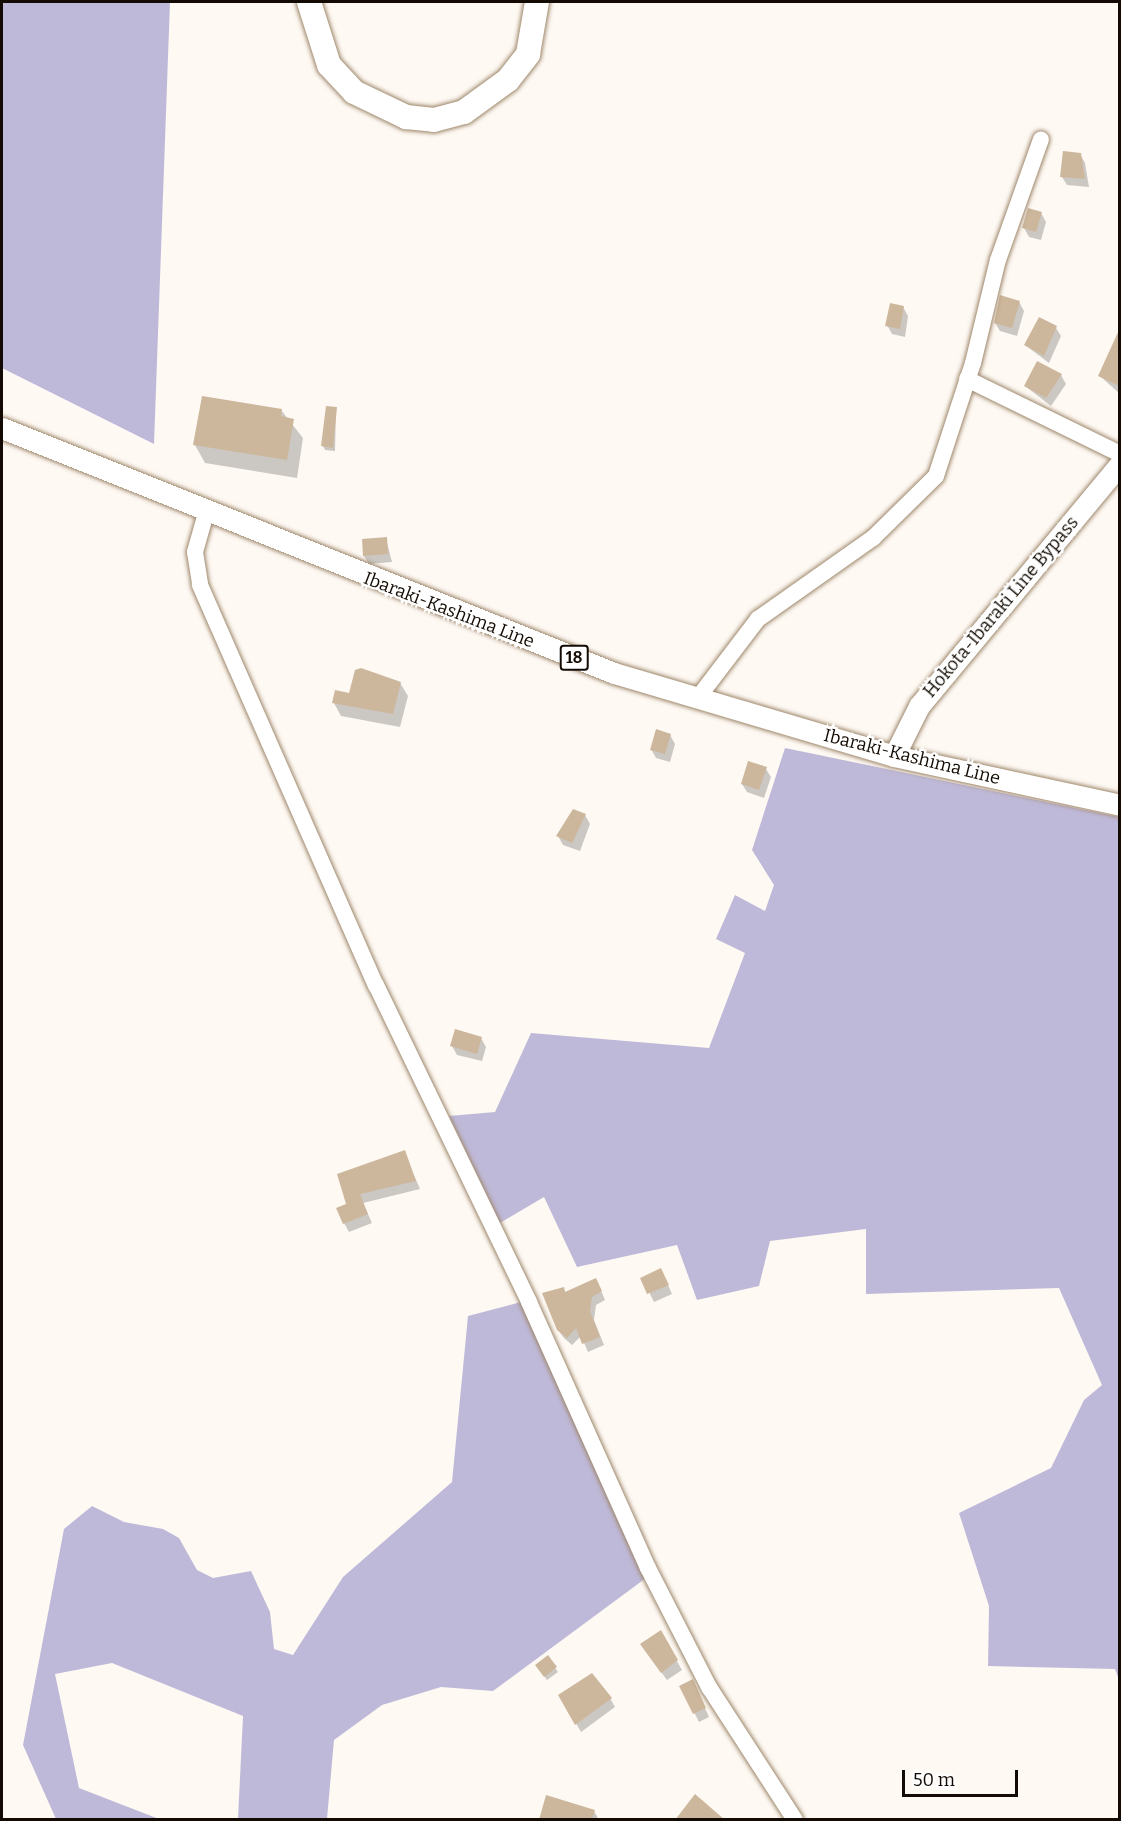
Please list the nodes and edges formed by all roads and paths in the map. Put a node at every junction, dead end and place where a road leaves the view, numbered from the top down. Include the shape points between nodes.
1 (309, 2) edge
2 (537, 2) edge
3 (1041, 139) dead end
4 (967, 379) junction
5 (2, 428) edge
6 (1119, 454) edge
7 (1119, 464) edge
8 (206, 513) junction
9 (697, 699) junction
10 (894, 756) junction
11 (1119, 805) edge
12 (795, 1820) edge

1 - 2 highway via 329,65 354,92 406,117 434,120 464,112 508,80 528,54
3 - 4 street via 998,260
4 - 6 street
4 - 9 street via 936,476 873,538 758,620
5 - 8 main road, Ibaraki-Kashima Line / 18
7 - 10 main road, Hokota-Ibaraki Line Bypass via 919,706
8 - 9 main road, Ibaraki-Kashima Line / 18 via 525,640
8 - 12 street via 195,552 200,585 376,985 530,1302 644,1559 709,1687
9 - 10 main road, Ibaraki-Kashima Line / 18
10 - 11 main road, Ibaraki-Kashima Line / 18

